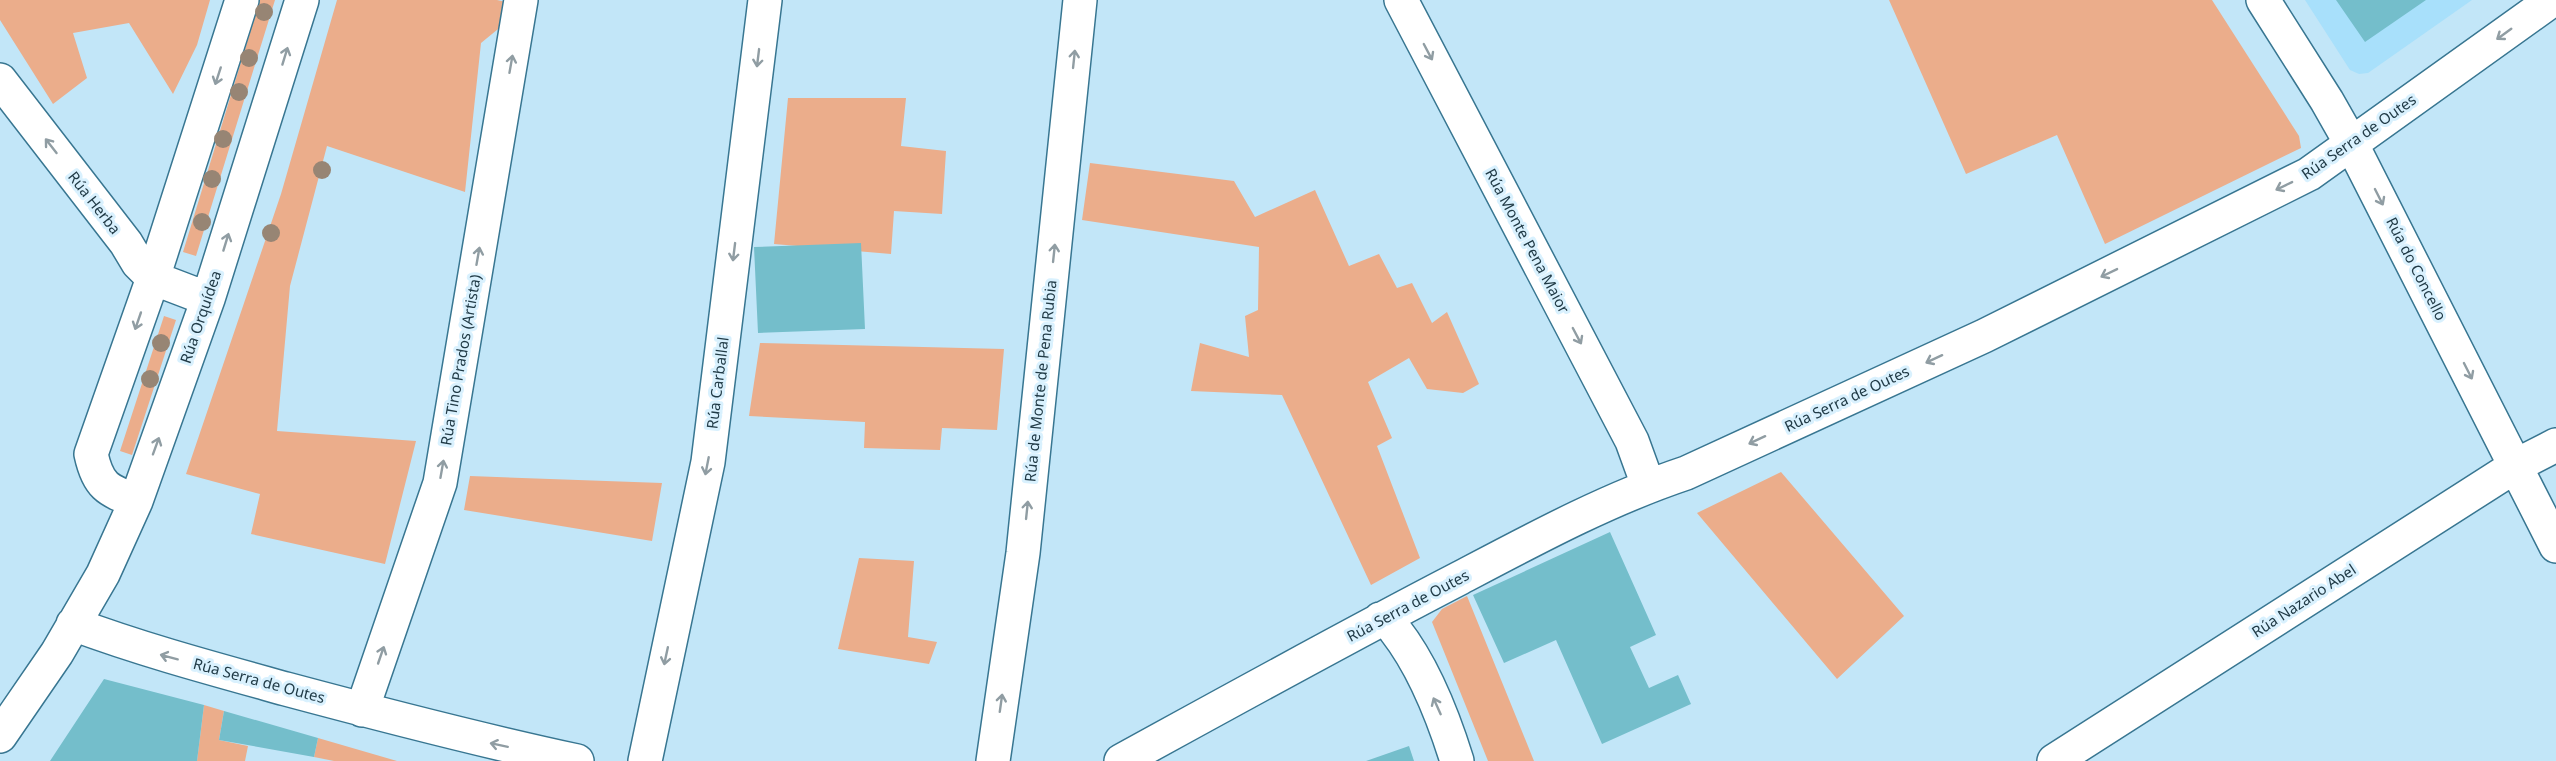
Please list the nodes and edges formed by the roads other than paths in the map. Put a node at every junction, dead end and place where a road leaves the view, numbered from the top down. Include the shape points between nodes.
1 (242, 0) edge
2 (302, 0) edge
3 (521, 0) edge
4 (765, 0) edge
5 (1080, 0) edge
6 (1401, 0) edge
7 (2263, 0) edge
8 (2552, 0) edge
9 (0, 80) edge
10 (2352, 145) junction
11 (153, 278) junction
12 (208, 300) junction
13 (2556, 445) edge
14 (2517, 465) junction
15 (1648, 485) junction
16 (136, 501) junction
17 (2556, 546) edge
18 (1380, 619) junction
19 (73, 624) junction
20 (363, 710) junction
21 (0, 736) edge
22 (577, 761) edge
23 (645, 761) edge
24 (993, 761) edge
25 (1121, 761) edge
26 (1457, 761) edge
27 (2054, 761) edge

1 -> 11 street
12 -> 2 street, Rúa Orquídea
20 -> 3 street, Rúa Tino Prados (Artista) via 440,483
4 -> 23 street, Rúa Carballal via 708,462
24 -> 5 street, Rúa de Monte de Pena Rubia via 1023,553
6 -> 15 street, Rúa Monte Pena Maior via 1632,441
7 - 10 street, Rúa do Concello
8 -> 10 street, Rúa Serra de Outes
11 -> 9 street, Rúa Herba
10 -> 14 street, Rúa do Concello
10 -> 15 street, Rúa Serra de Outes via 2309,174 1984,336 1686,473
11 - 12 street, Rúa Herba
11 -> 16 street via 91,454 95,474 111,492
16 -> 12 street, Rúa Orquídea
13 - 14 street, Rúa Nazario Abel
14 - 17 street, Rúa do Concello
14 - 27 street, Rúa Nazario Abel
15 - 18 street, Rúa Serra de Outes
16 - 19 street, Rúa Orquídea via 104,574
18 - 25 street, Rúa Serra de Outes
26 -> 18 street via 1424,677 1394,628
20 -> 19 street, Rúa Serra de Outes via 146,650
19 - 21 street
22 -> 20 street, Rúa Serra de Outes

